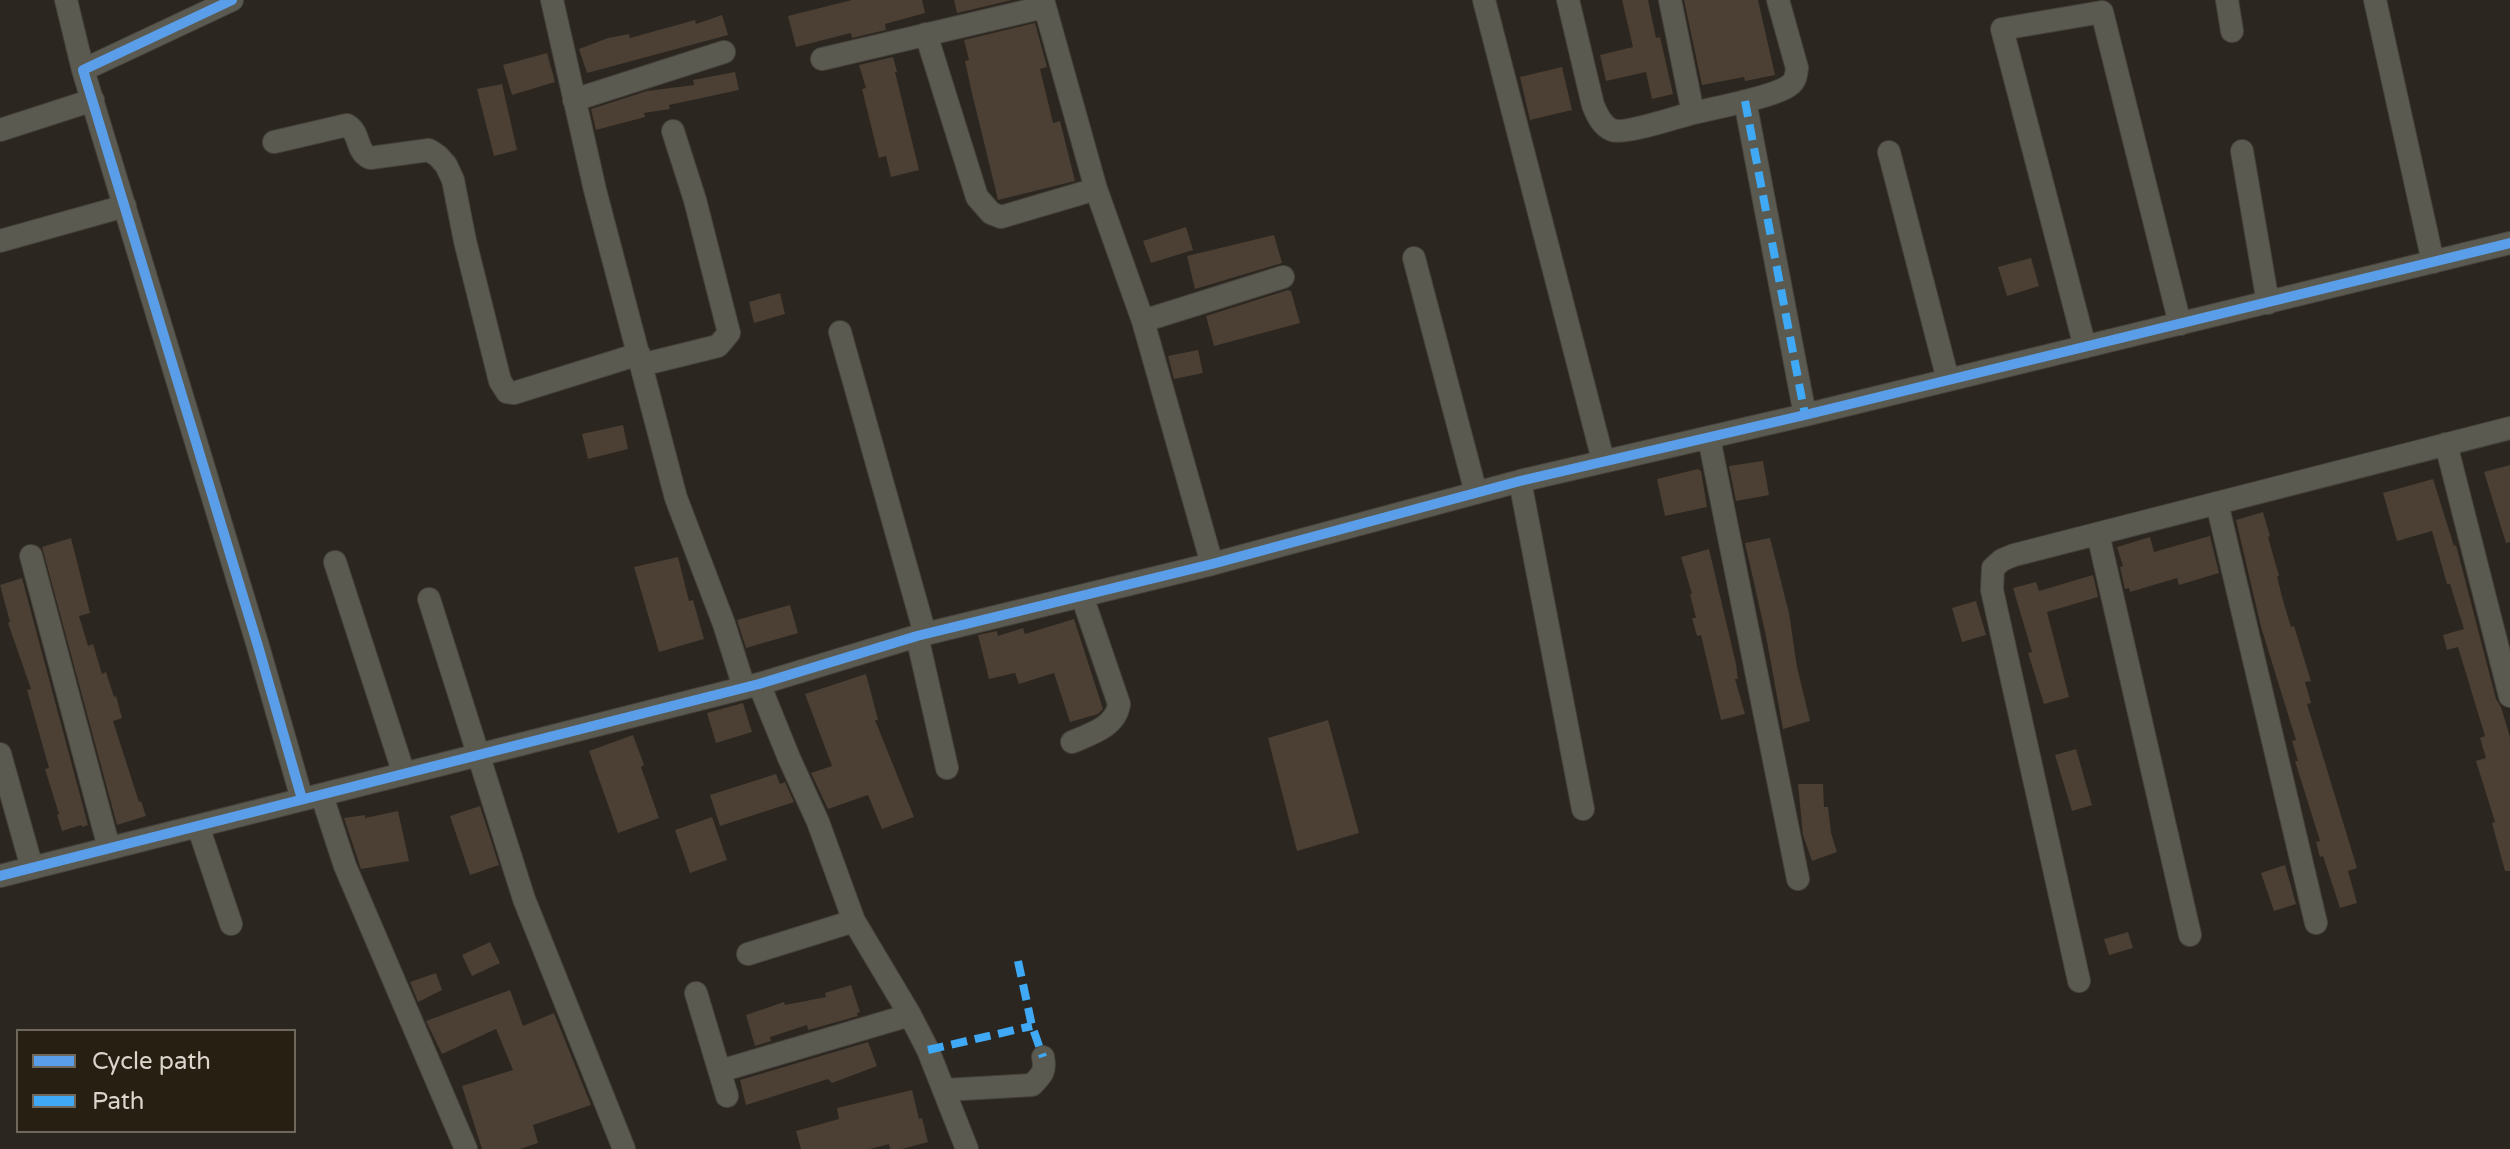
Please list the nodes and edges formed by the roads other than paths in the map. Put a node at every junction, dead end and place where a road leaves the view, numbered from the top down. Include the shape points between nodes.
1 (66, 0) edge
2 (232, 0) edge
3 (552, 0) edge
4 (1484, 0) edge
5 (1568, 0) edge
6 (1670, 0) edge
7 (1778, 0) edge
8 (2227, 0) edge
9 (2375, 0) edge
10 (1044, 3) edge
11 (2232, 31) dead end
12 (926, 34) junction
13 (724, 52) dead end
14 (822, 59) dead end
15 (83, 70) junction
16 (93, 100) junction
17 (574, 100) junction
18 (1745, 101) junction
19 (1693, 113) junction
20 (0, 130) edge
21 (673, 131) dead end
22 (274, 142) dead end
23 (2242, 151) dead end
24 (1889, 152) dead end
25 (1096, 189) junction
26 (125, 206) junction
27 (0, 241) edge
28 (2510, 243) edge
29 (1414, 258) dead end
30 (2433, 262) junction
31 (1283, 277) dead end
32 (2268, 303) junction
33 (1143, 321) junction
34 (2180, 324) junction
35 (840, 332) dead end
36 (2085, 347) junction
37 (640, 360) junction
38 (1948, 380) junction
39 (1805, 415) junction
40 (2510, 428) edge
41 (1709, 438) junction
42 (2446, 444) junction
43 (1603, 460) junction
44 (1520, 481) junction
45 (1476, 493) junction
46 (2217, 503) junction
47 (2098, 534) junction
48 (31, 556) dead end
49 (335, 562) dead end
50 (1212, 564) junction
51 (1082, 596) junction
52 (429, 599) dead end
53 (921, 635) junction
54 (752, 686) junction
55 (2510, 696) edge
56 (1072, 742) dead end
57 (0, 754) edge
58 (477, 754) junction
59 (947, 768) dead end
60 (404, 774) junction
61 (312, 797) junction
62 (1583, 809) dead end
63 (198, 826) junction
64 (109, 848) junction
65 (32, 868) junction
66 (0, 876) edge
67 (1798, 879) dead end
68 (854, 921) junction
69 (2316, 923) dead end
70 (231, 924) dead end
71 (2190, 935) dead end
72 (748, 954) dead end
73 (2079, 981) dead end
74 (696, 993) dead end
75 (910, 1015) junction
76 (1043, 1057) dead end
77 (720, 1071) junction
78 (945, 1090) junction
79 (727, 1096) dead end
80 (466, 1149) edge
81 (624, 1149) edge
82 (967, 1149) edge

1 - 15 street
2 - 15 street
3 - 17 street
4 - 43 street
5 - 19 street via 1593,105 1609,129 1622,131
6 - 19 street
7 - 18 street via 1796,79
8 - 11 street
9 - 30 street
10 - 12 street
10 - 25 street
12 - 14 street
12 - 25 street via 977,197 991,213 1001,217
13 - 17 street
15 - 16 street
16 - 20 street
16 - 26 street
17 - 37 street
18 - 19 street
18 - 39 street
21 - 37 street via 729,333 718,346
22 - 37 street via 347,125 370,158 429,150 438,156 453,180 500,381 507,392
23 - 32 street
24 - 38 street
25 - 33 street
26 - 27 street
26 - 61 street
28 - 30 street
29 - 45 street
30 - 32 street
31 - 33 street
32 - 34 street
33 - 50 street
34 - 36 street
34 - 36 street via 2102,12 2002,29
35 - 53 street
36 - 38 street
37 - 54 street via 676,498
38 - 39 street
39 - 41 street
40 - 42 street
41 - 43 street
41 - 67 street
42 - 46 street
42 - 55 street
43 - 44 street
44 - 45 street
44 - 62 street
45 - 50 street
46 - 47 street
46 - 69 street
47 - 71 street
47 - 73 street via 2002,560 1993,568 1992,590
48 - 64 street
49 - 60 street
50 - 51 street
51 - 53 street
51 - 56 street via 1119,704 1105,726
52 - 58 street
53 - 54 street
53 - 59 street
54 - 58 street
54 - 68 street via 818,822
57 - 65 street
58 - 60 street
58 - 81 street via 524,899
60 - 61 street
61 - 63 street
61 - 80 street
63 - 64 street
63 - 70 street
64 - 65 street
65 - 66 street
68 - 72 street
68 - 75 street
74 - 77 street
75 - 77 street
75 - 78 street
76 - 78 street via 1046,1068 1032,1085
77 - 79 street
78 - 82 street

